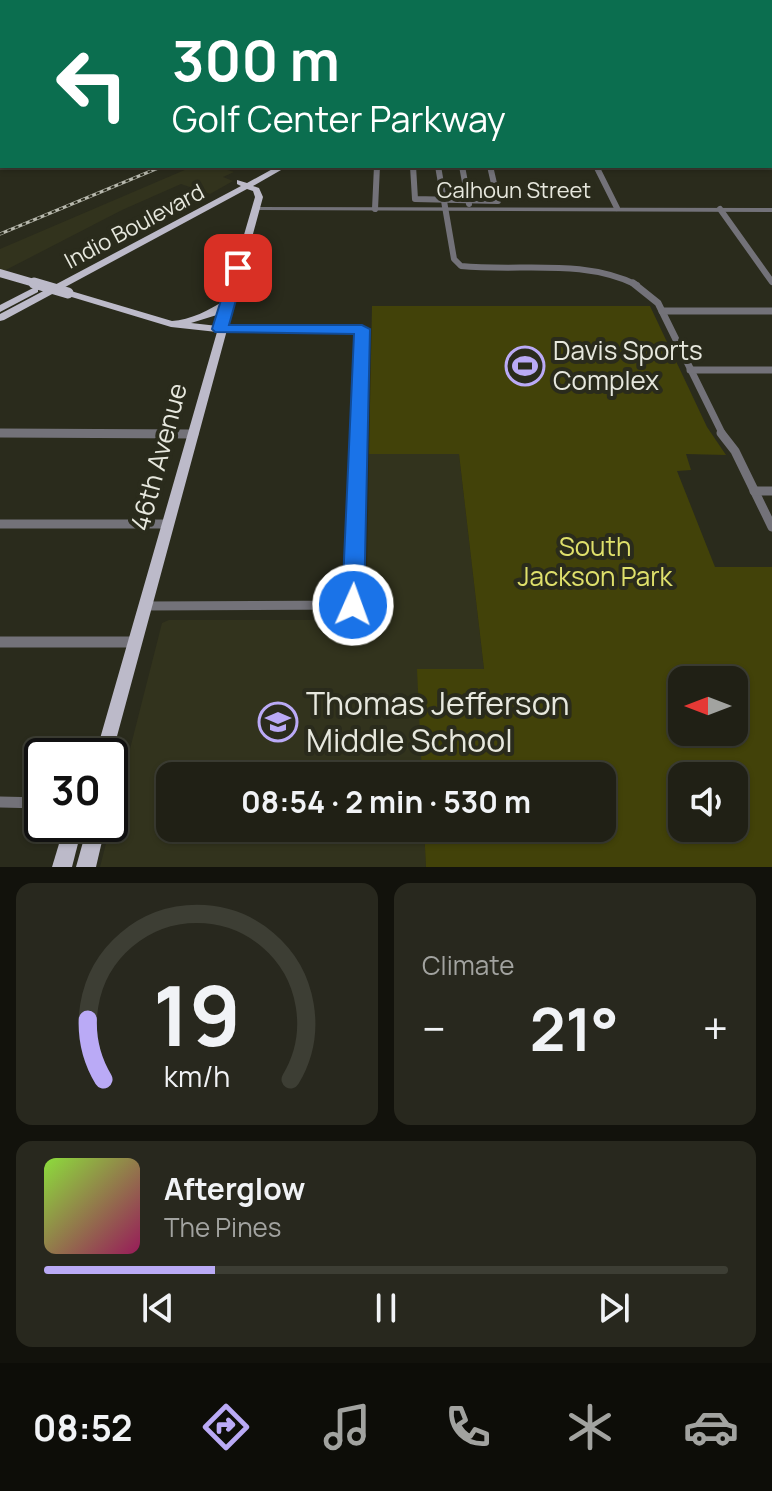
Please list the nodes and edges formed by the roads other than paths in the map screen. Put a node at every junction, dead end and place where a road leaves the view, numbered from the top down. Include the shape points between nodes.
1 (268, 168) edge
2 (280, 168) edge
3 (377, 168) edge
4 (413, 168) edge
5 (438, 168) edge
6 (462, 168) edge
7 (490, 168) edge
8 (597, 168) edge
9 (244, 184) junction
10 (469, 204) junction
11 (499, 204) junction
12 (444, 205) junction
13 (256, 208) junction
14 (617, 208) junction
15 (375, 209) junction
16 (720, 209) junction
17 (772, 210) edge
18 (0, 273) edge
19 (772, 282) edge
20 (228, 302) junction
21 (0, 309) edge
22 (662, 311) junction
23 (772, 311) edge
24 (0, 318) edge
25 (171, 324) junction
26 (220, 329) junction
27 (690, 370) junction
28 (772, 370) edge
29 (0, 433) edge
30 (194, 434) junction
31 (754, 491) junction
32 (772, 491) edge
33 (0, 524) edge
34 (169, 524) junction
35 (772, 527) edge
36 (145, 606) junction
37 (0, 642) edge
38 (135, 642) junction
39 (109, 738) edge
40 (0, 802) edge
41 (24, 803) edge
42 (69, 842) edge
43 (92, 842) edge
44 (62, 867) edge
45 (86, 867) edge

1 - 9 main road, Indio Boulevard
2 - 9 main road, Indio Boulevard
3 - 15 street
4 - 12 street via 415,199
5 - 12 street
6 - 10 street
7 - 11 street
8 - 14 street
9 - 13 main road via 258,193
9 - 21 main road, Indio Boulevard
9 - 24 main road, Indio Boulevard
10 - 11 street, Calhoun Street
10 - 12 street, Calhoun Street
11 - 14 street, Calhoun Street
12 - 15 street, Calhoun Street
12 - 22 street via 454,259 461,266 601,271 641,286
13 - 15 street, Calhoun Street
13 - 20 main road, 46th Avenue
14 - 16 street, Calhoun Street
16 - 17 street, Calhoun Street
16 - 19 street
18 - 25 main road, bridge
20 - 25 main road via 205,317
20 - 26 main road, 46th Avenue
22 - 23 street
22 - 27 street
25 - 26 main road
26 - 30 main road, 46th Avenue
26 - 36 street via 362,329 353,605
27 - 28 street
27 - 31 street
29 - 30 street
30 - 34 main road, 46th Avenue
31 - 32 street
31 - 35 street
33 - 34 street
34 - 36 main road, 46th Avenue
36 - 38 main road, 46th Avenue
37 - 38 street
38 - 39 main road, 46th Avenue
40 - 41 street
42 - 44 main road
43 - 45 main road

